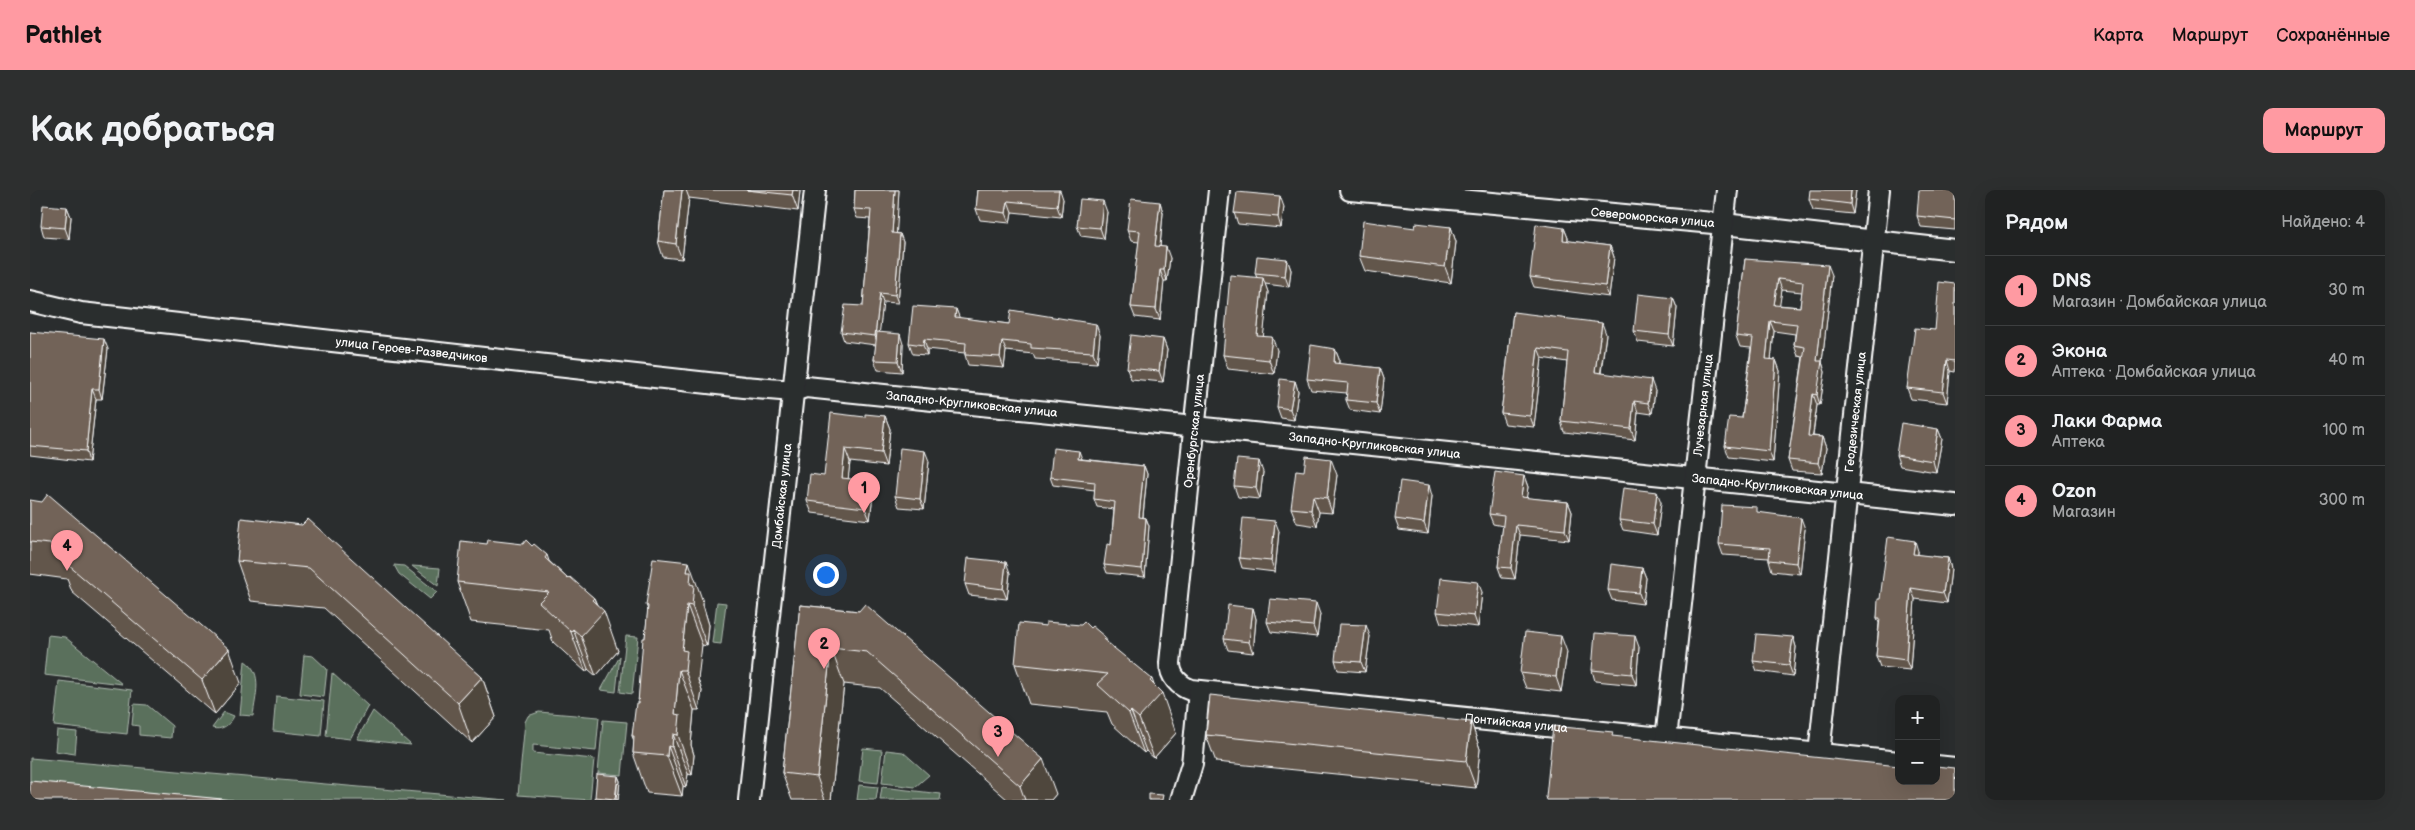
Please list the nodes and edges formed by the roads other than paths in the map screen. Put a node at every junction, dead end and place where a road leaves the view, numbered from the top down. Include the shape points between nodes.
1 (815, 190) edge
2 (1219, 190) edge
3 (1350, 190) edge
4 (1728, 190) edge
5 (1880, 190) edge
6 (1724, 224) junction
7 (1874, 242) junction
8 (1955, 250) edge
9 (30, 301) edge
10 (793, 391) junction
11 (1194, 427) junction
12 (1696, 479) junction
13 (1847, 493) junction
14 (1955, 505) edge
15 (1170, 671) joint
16 (1199, 691) junction
17 (1666, 739) junction
18 (1819, 754) junction
19 (1895, 762) edge
20 (1940, 766) edge
21 (1955, 768) edge
22 (749, 800) edge
23 (1181, 800) edge

1 - 10 street, Домбайская улица
2 - 11 street, Оренбургская улица
3 - 6 street, Североморская улица
4 - 6 street, Лучезарная улица
5 - 7 street, Геодезическая улица
6 - 7 street, Североморская улица
6 - 12 street, Лучезарная улица
7 - 8 street, Североморская улица
7 - 13 street, Геодезическая улица
9 - 10 street, улица Героев-Разведчиков via 81,313
10 - 11 street, Западно-Кругликовская улица via 806,387
10 - 22 street, Домбайская улица
11 - 12 street, Западно-Кругликовская улица
11 - 15 street, Оренбургская улица
12 - 13 street, Западно-Кругликовская улица
12 - 17 street, Лучезарная улица
13 - 14 street, Западно-Кругликовская улица
13 - 18 street, Геодезическая улица
15 - 16 street, Понтийская улица via 1185,688
16 - 17 street, Понтийская улица
16 - 23 street via 1192,764
17 - 18 street, Понтийская улица
18 - 19 street, Понтийская улица
20 - 21 street

